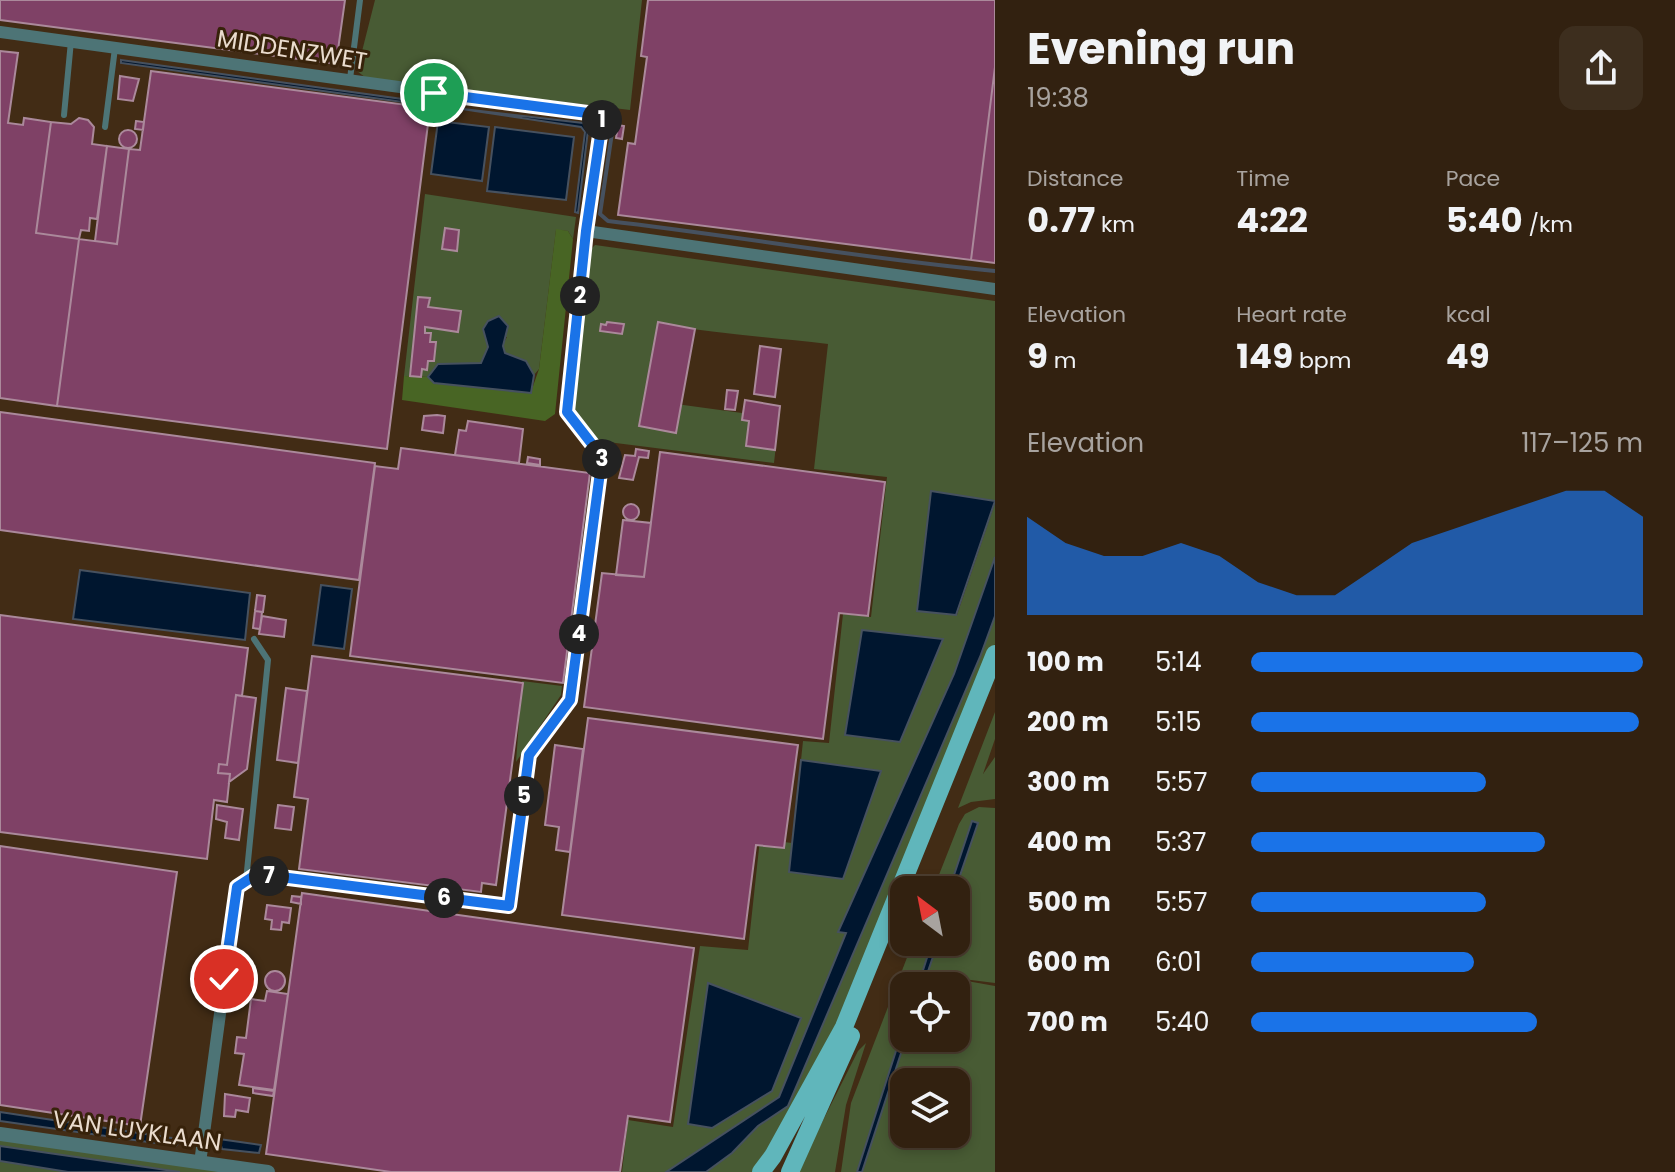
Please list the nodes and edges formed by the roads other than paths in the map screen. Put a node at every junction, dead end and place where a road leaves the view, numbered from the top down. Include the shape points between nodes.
1 (360, 0) edge
2 (0, 32) edge
3 (71, 41) junction
4 (115, 48) junction
5 (349, 82) junction
6 (64, 115) dead end
7 (105, 127) dead end
8 (586, 231) junction
9 (995, 289) edge
10 (254, 639) dead end
11 (995, 654) edge
12 (995, 683) edge
13 (918, 876) edge
14 (246, 881) junction
15 (890, 943) edge
16 (0, 1134) edge
17 (801, 1146) junction
18 (200, 1163) junction
19 (775, 1167) edge
20 (268, 1172) edge
21 (761, 1172) edge
22 (790, 1172) edge

1 - 5 lane
2 - 3 street, MIDDENZWET
3 - 4 street, MIDDENZWET
3 - 6 lane
4 - 5 street, MIDDENZWET
4 - 7 lane
5 - 8 street, MIDDENZWET via 603,115
8 - 9 street
8 - 14 street, MIDDENZWET via 567,412 602,457 570,700 529,755 509,906 257,874
10 - 14 lane via 268,660
11 - 19 main road via 844,1027
12 - 13 main road
14 - 18 street via 237,887
15 - 17 main road via 834,1081
16 - 18 street, VAN LUYKLAAN
17 - 19 main road
17 - 22 main road
18 - 20 street, VAN LUYKLAAN
19 - 21 main road

